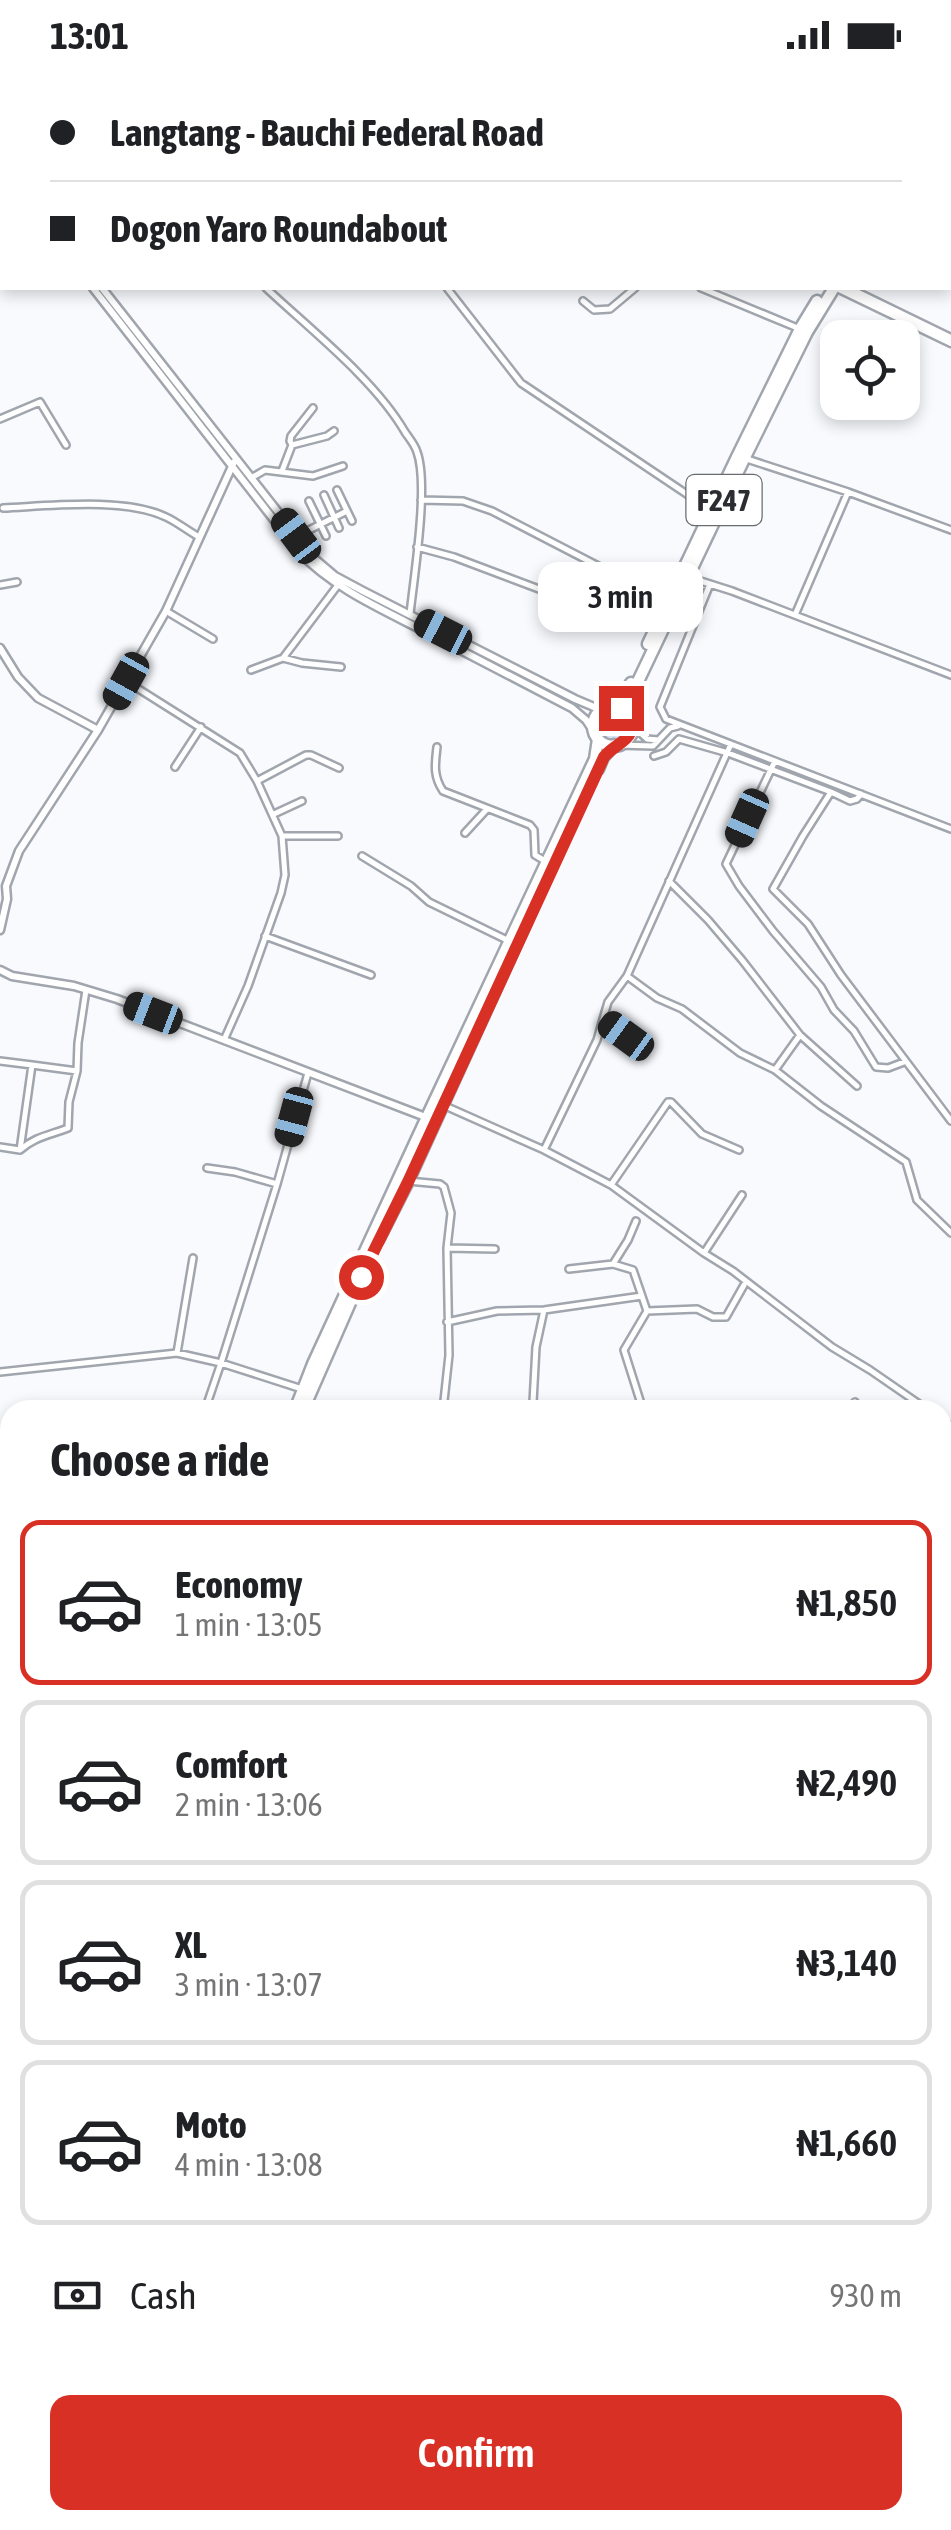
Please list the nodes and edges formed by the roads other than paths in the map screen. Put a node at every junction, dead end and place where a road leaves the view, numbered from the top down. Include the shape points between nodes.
1 (95, 290) edge
2 (104, 290) edge
3 (268, 290) edge
4 (450, 290) edge
5 (633, 290) edge
6 (706, 290) edge
7 (838, 290) edge
8 (841, 290) edge
9 (582, 301) dead end
10 (804, 330) junction
11 (951, 341) edge
12 (313, 408) dead end
13 (0, 419) edge
14 (334, 431) dead end
15 (66, 445) dead end
16 (292, 445) junction
17 (744, 458) junction
18 (234, 462) junction
19 (343, 466) dead end
20 (282, 470) junction
21 (251, 478) junction
22 (337, 490) dead end
23 (848, 492) junction
24 (324, 496) dead end
25 (421, 500) junction
26 (309, 501) dead end
27 (700, 503) joint
28 (715, 507) junction
29 (3, 508) dead end
30 (347, 512) junction
31 (334, 518) junction
32 (352, 520) dead end
33 (319, 524) junction
34 (338, 528) dead end
35 (951, 530) edge
36 (296, 536) junction
37 (326, 536) dead end
38 (199, 537) junction
39 (417, 547) junction
40 (685, 575) junction
41 (17, 582) dead end
42 (710, 584) junction
43 (338, 585) junction
44 (0, 586) edge
45 (668, 602) junction
46 (166, 610) junction
47 (600, 612) dead end
48 (795, 615) junction
49 (408, 619) junction
50 (212, 639) dead end
51 (0, 648) edge
52 (283, 658) junction
53 (341, 667) dead end
54 (250, 670) dead end
55 (951, 675) edge
56 (126, 681) junction
57 (606, 708) junction
58 (632, 722) junction
59 (681, 724) junction
60 (201, 727) junction
61 (98, 730) junction
62 (596, 735) junction
63 (661, 740) junction
64 (731, 744) junction
65 (616, 745) junction
66 (437, 747) dead end
67 (728, 753) junction
68 (654, 756) dead end
69 (775, 761) junction
70 (174, 767) dead end
71 (339, 768) dead end
72 (772, 771) junction
73 (257, 781) junction
74 (831, 792) junction
75 (861, 794) junction
76 (302, 800) dead end
77 (488, 808) junction
78 (274, 814) junction
79 (951, 829) edge
80 (465, 832) dead end
81 (282, 836) junction
82 (338, 836) dead end
83 (362, 856) dead end
84 (547, 862) junction
85 (668, 881) junction
86 (4, 899) edge
87 (0, 930) edge
88 (266, 936) junction
89 (510, 941) junction
90 (0, 970) edge
91 (370, 975) dead end
92 (627, 976) junction
93 (86, 990) junction
94 (603, 1019) junction
95 (800, 1036) junction
96 (633, 1039) dead end
97 (224, 1040) junction
98 (0, 1061) edge
99 (904, 1062) junction
100 (32, 1065) junction
101 (775, 1070) junction
102 (77, 1071) junction
103 (308, 1073) junction
104 (857, 1086) dead end
105 (443, 1105) junction
106 (431, 1119) junction
107 (951, 1121) edge
108 (0, 1147) edge
109 (20, 1150) junction
110 (544, 1150) junction
111 (739, 1150) dead end
112 (207, 1168) dead end
113 (408, 1182) junction
114 (276, 1184) junction
115 (612, 1185) junction
116 (742, 1194) dead end
117 (636, 1221) dead end
118 (951, 1233) edge
119 (447, 1248) junction
120 (495, 1250) dead end
121 (704, 1253) junction
122 (194, 1258) dead end
123 (613, 1264) junction
124 (569, 1269) dead end
125 (744, 1285) dead end
126 (643, 1296) junction
127 (544, 1310) junction
128 (647, 1311) junction
129 (448, 1322) junction
130 (177, 1353) junction
131 (221, 1363) junction
132 (0, 1372) edge
133 (302, 1389) junction
134 (208, 1400) edge
135 (301, 1400) edge
136 (305, 1400) edge
137 (444, 1400) edge
138 (533, 1400) edge
139 (640, 1400) edge
140 (914, 1400) edge

1 - 18 street
2 - 18 street
3 - 25 street via 395,415 417,452
4 - 27 street via 521,382
5 - 9 street via 610,309 594,310
6 - 10 street
7 - 10 main road, F247
8 - 11 street
10 - 17 main road, F247
10 - 28 main road, F247
12 - 16 street via 291,436
13 - 15 street via 40,402
14 - 16 street
16 - 20 street
17 - 23 street
17 - 28 main road, F247
18 - 21 street
18 - 38 street
18 - 43 street via 299,552
19 - 20 street via 313,476
20 - 21 street via 261,470
21 - 36 street
22 - 30 street
23 - 35 street
23 - 48 street
24 - 31 street
25 - 39 street
25 - 45 street via 463,501 492,511
26 - 33 street
27 - 28 main road
28 - 40 main road, F247
29 - 38 street via 141,510
30 - 31 street
30 - 32 street
31 - 33 street
31 - 34 street
33 - 36 street
33 - 37 street
36 - 49 street via 335,576
38 - 46 street
39 - 47 street
39 - 49 street
40 - 42 street
40 - 45 main road, F247
40 - 58 main road, F247 via 632,694
41 - 44 street
42 - 48 street
42 - 59 street via 660,708 666,719
43 - 49 street
43 - 52 street
45 - 57 main road, F247 via 627,691
46 - 50 street
46 - 56 street
48 - 55 street
49 - 57 street via 575,700
49 - 62 street via 572,708
51 - 61 street via 38,698
52 - 53 street
52 - 54 street
56 - 60 street
56 - 61 street
57 - 58 main road via 625,710
57 - 62 main road, F247 via 594,720
58 - 63 street via 647,739
58 - 65 main road, F247 via 628,738
59 - 63 street
59 - 64 street
60 - 70 street
60 - 73 street via 240,753
61 - 86 street via 19,851
62 - 65 main road
62 - 84 main road, F247 via 596,759
63 - 65 street via 654,746
64 - 67 street
64 - 69 street
65 - 105 main road, F247 via 596,772
66 - 77 street via 434,766 443,791
67 - 68 street via 679,739
67 - 72 street
67 - 85 street
69 - 72 street
69 - 75 street
71 - 73 street via 306,754
72 - 74 street
72 - 99 street via 726,864 876,1067
73 - 78 street
74 - 75 street via 850,801
74 - 99 street via 773,889 808,924
75 - 79 street
76 - 78 street
77 - 80 street
77 - 84 street via 530,825 535,855
78 - 81 street
81 - 82 street
81 - 88 street via 284,884
83 - 89 street via 428,902
84 - 89 main road, F247
85 - 92 street
85 - 95 street via 719,933
86 - 87 street
88 - 91 street
88 - 97 street
89 - 106 main road, F247
90 - 93 street
92 - 94 street
92 - 101 street
93 - 97 street
93 - 102 street
94 - 96 street
94 - 110 street
95 - 101 street
95 - 104 street
97 - 103 street
98 - 100 street
99 - 107 street
100 - 102 street
100 - 109 street
101 - 118 street via 906,1162 917,1200
102 - 109 street via 68,1128
103 - 106 street
103 - 114 street
105 - 106 main road, F247
105 - 110 street
106 - 113 main road, F247
106 - 133 main road, F247
108 - 109 street
110 - 115 street
111 - 115 street via 702,1134 668,1102
112 - 114 street
113 - 119 street via 444,1187
113 - 136 main road, F247
114 - 131 street
115 - 121 street
116 - 121 street
117 - 123 street
119 - 120 street
119 - 129 street
121 - 140 street
122 - 130 street
123 - 124 street
123 - 126 street via 632,1270
125 - 128 street via 726,1317 696,1309
126 - 127 street
126 - 128 street
127 - 129 street
127 - 138 street
128 - 139 street via 624,1350
129 - 137 street
130 - 131 street
130 - 132 street
131 - 133 street
131 - 134 street
133 - 135 main road, F247

